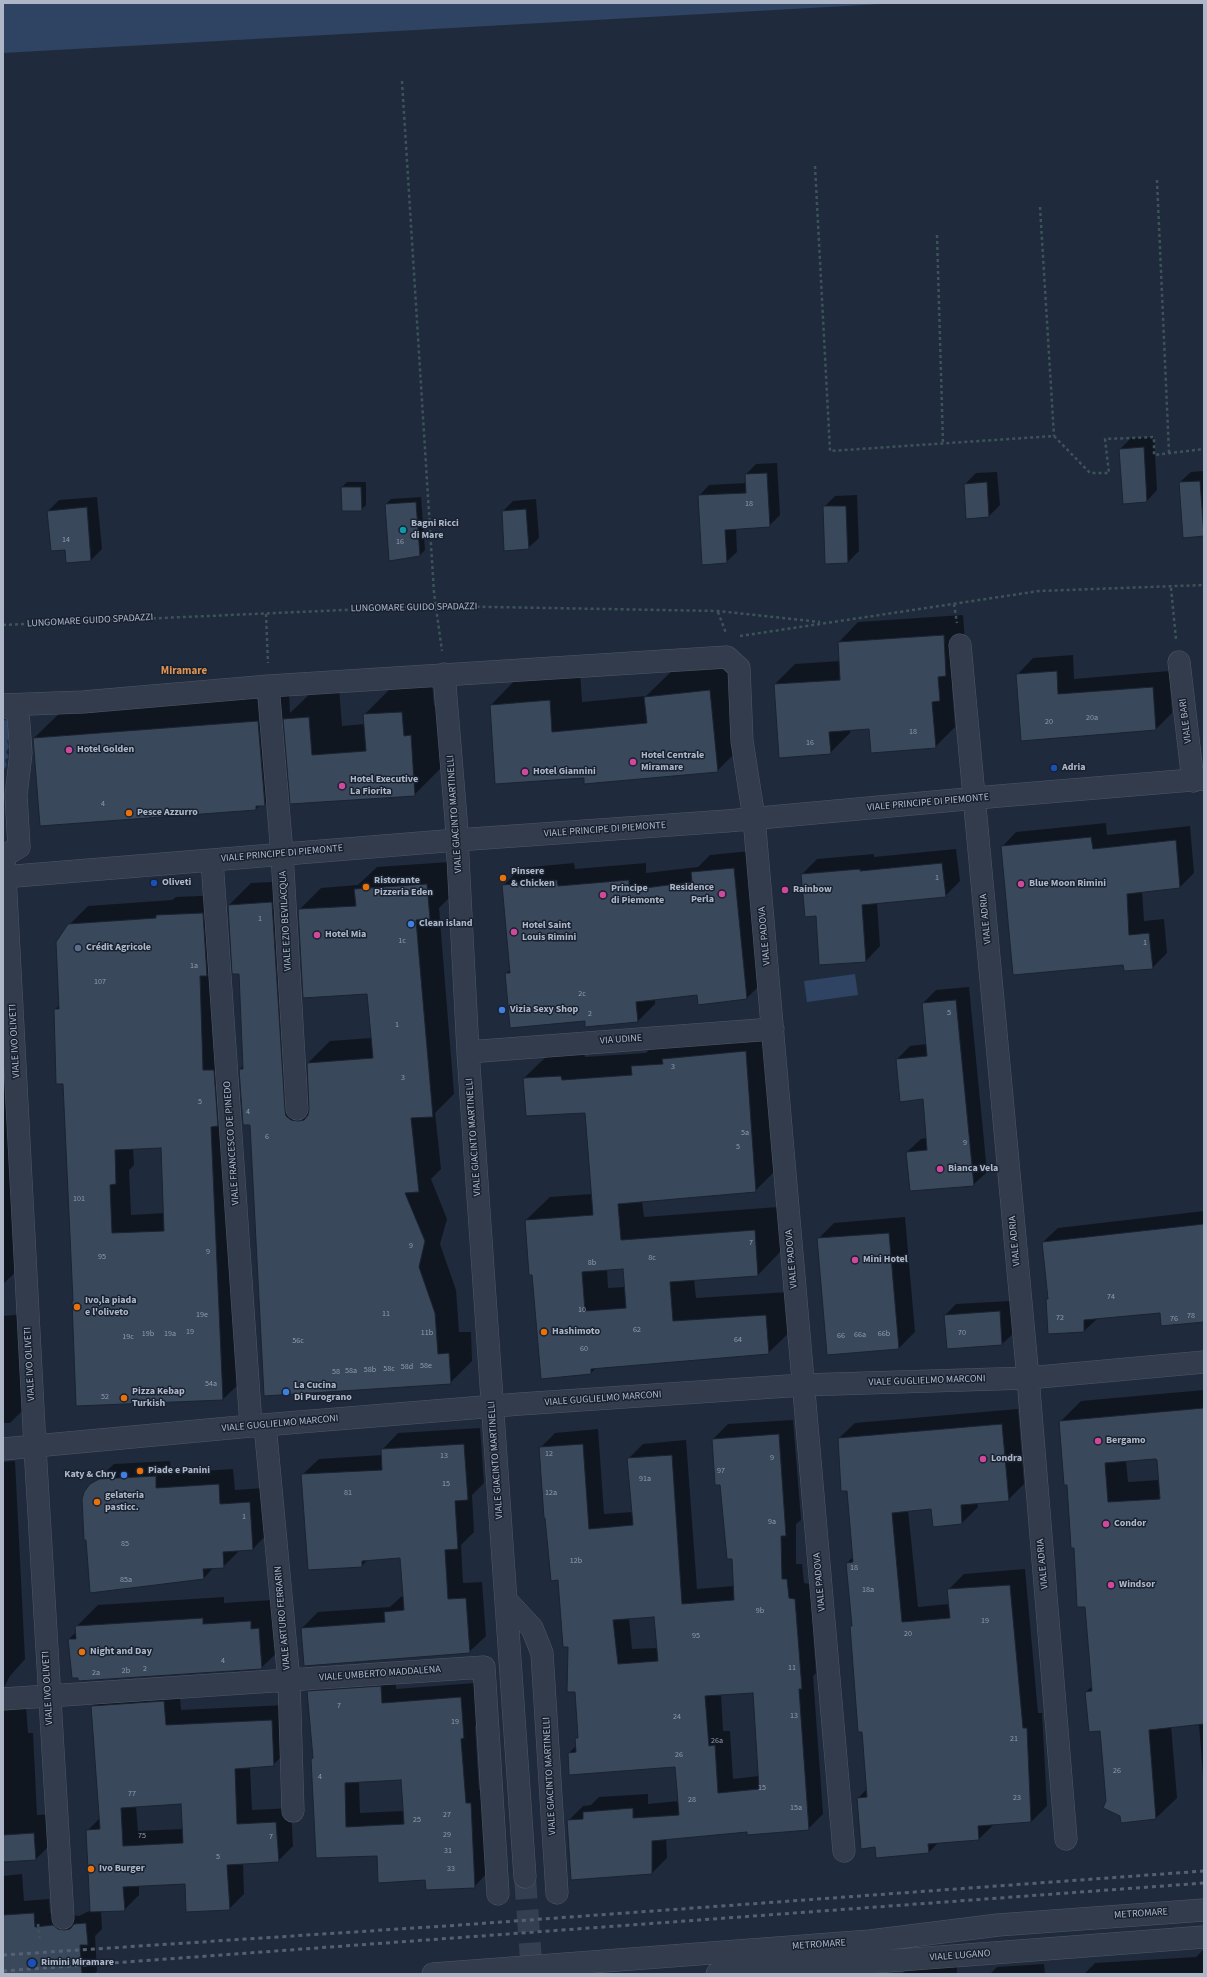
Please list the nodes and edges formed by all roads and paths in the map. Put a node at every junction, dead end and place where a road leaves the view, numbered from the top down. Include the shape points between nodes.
1 (402, 81) dead end
2 (815, 166) dead end
3 (1157, 180) dead end
4 (1040, 207) dead end
5 (937, 235) dead end
6 (1054, 436) junction
7 (944, 443) junction
8 (1204, 449) edge
9 (1169, 453) junction
10 (1204, 585) edge
11 (1171, 588) junction
12 (435, 606) junction
13 (266, 614) junction
14 (3, 625) edge
15 (960, 644) dead end
16 (1179, 662) joint
17 (444, 674) junction
18 (269, 691) junction
19 (3, 706) edge
20 (1199, 780) edge
21 (975, 799) junction
22 (10, 810) edge
23 (754, 818) junction
24 (457, 840) junction
25 (282, 854) junction
26 (212, 860) junction
27 (4, 866) edge
28 (773, 1029) junction
29 (468, 1052) junction
30 (297, 1109) dead end
31 (1204, 1362) edge
32 (1028, 1378) junction
33 (803, 1385) junction
34 (493, 1407) junction
35 (258, 1425) junction
36 (34, 1447) junction
37 (3, 1449) edge
38 (506, 1600) junction
39 (289, 1681) junction
40 (48, 1695) junction
41 (3, 1699) edge
42 (294, 1811) dead end
43 (1066, 1839) dead end
44 (844, 1851) dead end
45 (525, 1877) tunnel mouth
46 (557, 1893) dead end
47 (498, 1894) dead end
48 (1204, 1910) edge
49 (63, 1918) dead end
50 (1204, 1937) edge
51 (433, 1974) edge
52 (717, 1974) edge

1 - 12 path
2 - 7 path via 830,451
3 - 9 path
4 - 6 path
5 - 7 path
6 - 7 path
6 - 9 path via 1090,473 1108,473 1105,439 1154,437 1154,455
8 - 9 path
10 - 11 path, LUNGOMARE GUIDO SPADAZZI
11 - 12 path, LUNGOMARE GUIDO SPADAZZI via 1039,591 825,623 718,612
11 - 16 path
12 - 13 path, LUNGOMARE GUIDO SPADAZZI
12 - 17 path
13 - 14 path, LUNGOMARE GUIDO SPADAZZI
13 - 18 path
15 - 21 street, VIALE ADRIA
16 - 20 street, VIALE BARI
17 - 18 street
17 - 23 street, VIALE PADOVA via 727,656 738,668 742,741
17 - 24 street, VIALE GIACINTO MARTINELLI
18 - 19 street
18 - 25 street, VIALE EZIO BEVILACQUA
19 - 22 street via 18,711 21,753
20 - 21 street, VIALE PRINCIPE DI PIEMONTE
21 - 23 street, VIALE PRINCIPE DI PIEMONTE
21 - 32 street, VIALE ADRIA
22 - 27 street via 19,847
23 - 24 street, VIALE PRINCIPE DI PIEMONTE
23 - 28 street, VIALE PADOVA
24 - 25 street, VIALE PRINCIPE DI PIEMONTE
24 - 29 street, VIALE GIACINTO MARTINELLI
25 - 26 street, VIALE PRINCIPE DI PIEMONTE
25 - 30 street, VIALE EZIO BEVILACQUA
26 - 27 street, VIALE PRINCIPE DI PIEMONTE
26 - 35 street, VIALE FRANCESCO DE PINEDO
27 - 36 street, VIALE IVO OLIVETI
28 - 29 street, VIA UDINE
28 - 33 street, VIALE PADOVA
29 - 34 street, VIALE GIACINTO MARTINELLI
31 - 32 street, VIALE GUGLIELMO MARCONI
32 - 33 street, VIALE GUGLIELMO MARCONI
32 - 43 street, VIALE ADRIA
33 - 34 street, VIALE GUGLIELMO MARCONI
33 - 44 street, VIALE PADOVA
34 - 35 street, VIALE GUGLIELMO MARCONI
34 - 38 street, VIALE GIACINTO MARTINELLI
35 - 36 street, VIALE GUGLIELMO MARCONI
35 - 39 street, VIALE ARTURO FERRARIN
36 - 37 street, VIALE GUGLIELMO MARCONI
36 - 40 street, VIALE IVO OLIVETI
38 - 45 street, VIALE GIACINTO MARTINELLI
38 - 46 street, VIALE GIACINTO MARTINELLI via 532,1628 542,1653
39 - 40 street, VIALE UMBERTO MADDALENA
39 - 42 street, VIALE ARTURO FERRARIN
39 - 47 street, VIALE UMBERTO MADDALENA via 484,1667
40 - 41 street, VIALE UMBERTO MADDALENA
40 - 49 street, VIALE IVO OLIVETI
48 - 51 street, METROMARE via 998,1925 870,1941
50 - 52 street, VIALE LUGANO

